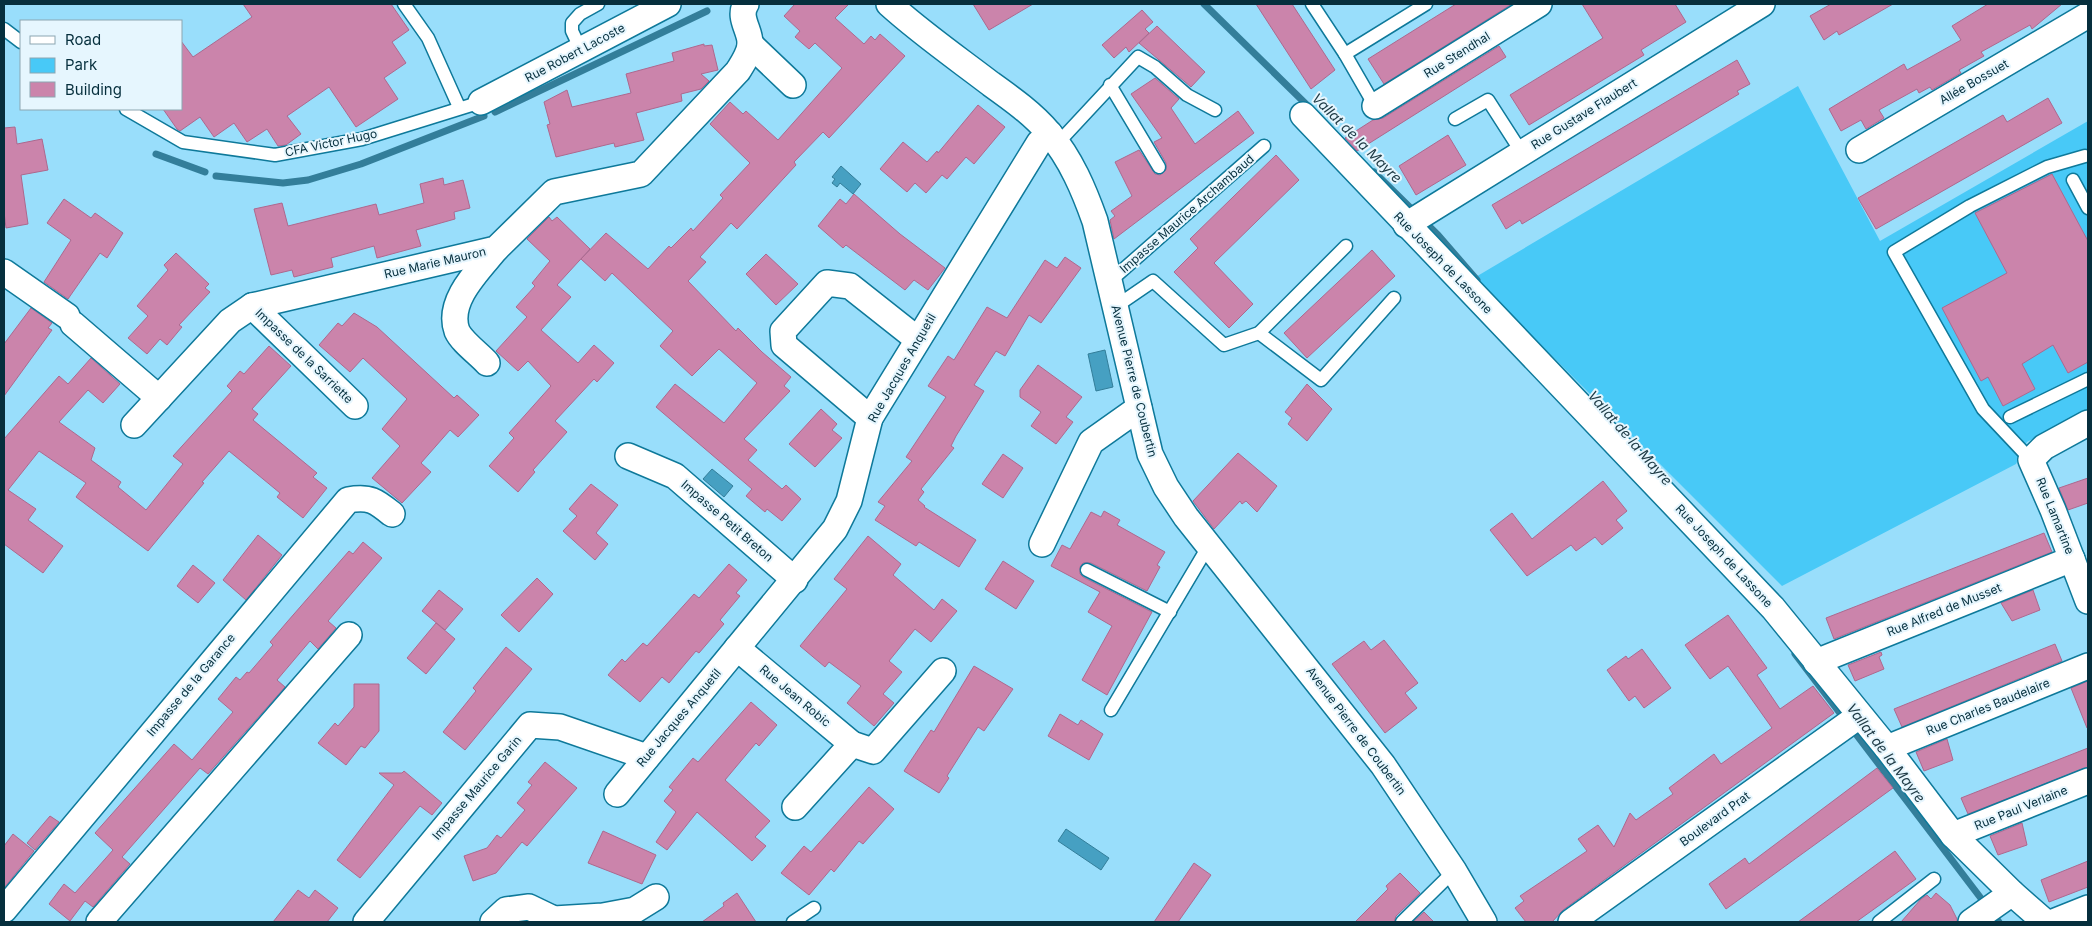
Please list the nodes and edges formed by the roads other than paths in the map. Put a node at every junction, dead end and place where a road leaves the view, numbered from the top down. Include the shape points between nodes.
1 (404, 4) edge
2 (598, 4) edge
3 (668, 4) edge
4 (746, 4) edge
5 (889, 4) edge
6 (1312, 4) edge
7 (1426, 4) edge
8 (1539, 4) edge
9 (1762, 4) edge
10 (2088, 15) edge
11 (4, 29) edge
12 (20, 41) edge
13 (750, 44) junction
14 (581, 50) junction
15 (1345, 54) junction
16 (794, 85) dead end
17 (1110, 85) junction
18 (470, 104) junction
19 (1376, 106) joint
20 (128, 110) edge
21 (1214, 110) dead end
22 (1303, 115) dead end
23 (1455, 119) dead end
24 (1053, 139) junction
25 (1264, 146) dead end
26 (1859, 150) dead end
27 (1522, 153) junction
28 (2085, 156) dead end
29 (1159, 167) dead end
30 (2073, 180) dead end
31 (2088, 208) edge
32 (1406, 225) junction
33 (1346, 246) dead end
34 (496, 249) junction
35 (4, 272) edge
36 (1109, 282) junction
37 (1394, 298) dead end
38 (252, 306) junction
39 (1115, 307) junction
40 (1259, 334) junction
41 (918, 339) junction
42 (487, 363) dead end
43 (2088, 379) edge
44 (158, 398) junction
45 (355, 406) dead end
46 (1140, 408) junction
47 (2010, 417) dead end
48 (870, 418) junction
49 (2088, 423) edge
50 (134, 425) dead end
51 (628, 456) dead end
52 (2031, 460) junction
53 (392, 514) dead end
54 (1042, 544) dead end
55 (1209, 545) junction
56 (2072, 559) junction
57 (1087, 570) dead end
58 (795, 580) junction
59 (2088, 601) edge
60 (1170, 612) junction
61 (349, 635) dead end
62 (737, 648) junction
63 (1816, 662) junction
64 (2088, 666) edge
65 (943, 671) dead end
66 (1112, 710) dead end
67 (1860, 716) junction
68 (852, 744) junction
69 (1887, 748) junction
70 (647, 757) junction
71 (2088, 781) edge
72 (617, 794) dead end
73 (795, 807) dead end
74 (1953, 835) junction
75 (1454, 871) junction
76 (1934, 879) dead end
77 (2012, 893) junction
78 (656, 897) dead end
79 (814, 908) dead end
80 (2088, 908) edge
81 (4, 910) edge
82 (99, 922) edge
83 (366, 922) edge
84 (493, 922) edge
85 (793, 922) edge
86 (1402, 922) edge
87 (1484, 922) edge
88 (1571, 922) edge
89 (1879, 922) edge
90 (1971, 922) edge
91 (2046, 922) edge
92 (2053, 922) edge

1 - 18 lane
2 - 14 lane via 580,14 572,23 572,31
3 - 14 street, Rue Robert Lacoste
4 - 13 street via 743,18
5 - 24 street, Avenue Pierre de Coubertin via 1026,110
6 - 15 lane
7 - 15 lane
8 - 19 street, Rue Stendhal
9 - 27 street, Rue Gustave Flaubert
10 - 26 street, Allée Bossuet
11 - 12 lane
13 - 16 street
13 - 34 street, Rue Marie Mauron via 738,71 641,174 554,192
14 - 18 street, Rue Robert Lacoste
15 - 19 lane
17 - 21 lane via 1138,57 1156,67 1188,95
17 - 24 lane
17 - 29 lane
18 - 20 lane, CFA Victor Hugo via 362,139 275,155 183,142
22 - 32 street, Rue Joseph de Lassone
23 - 27 lane via 1488,100
24 - 36 street, Avenue Pierre de Coubertin via 1084,188
24 - 41 street, Rue Jacques Anquetil via 1039,143
25 - 36 lane, Impasse Maurice Archambaud
27 - 32 street, Rue Gustave Flaubert
28 - 52 lane via 2047,167 1970,206 1894,252 1983,409
30 - 31 lane
32 - 63 street, Rue Joseph de Lassone via 1772,608
33 - 40 lane
34 - 38 street, Rue Marie Mauron
34 - 42 street via 468,284 455,316 458,333
35 - 44 street via 70,320
36 - 39 street, Avenue Pierre de Coubertin
37 - 40 lane via 1321,380
38 - 44 street, Rue Marie Mauron via 230,321
38 - 45 street, Impasse de la Sarriette
39 - 40 lane via 1153,281 1224,345
39 - 46 street, Avenue Pierre de Coubertin
41 - 48 street, Rue Jacques Anquetil
41 - 48 street via 850,286 827,283 783,331 784,345
43 - 47 lane
44 - 50 street, Rue Marie Mauron
46 - 54 street via 1091,442
46 - 55 street, Avenue Pierre de Coubertin via 1150,454 1166,487
48 - 58 street, Rue Jacques Anquetil via 849,501 835,529
49 - 52 street via 2044,447
51 - 58 street, Impasse Petit Breton via 675,476
52 - 56 street, Rue Lamartine
53 - 81 street, Impasse de la Garance via 377,502 363,497 348,500
55 - 60 lane
55 - 75 street, Avenue Pierre de Coubertin via 1358,731 1403,792
56 - 59 street, Rue Lamartine
56 - 63 street, Rue Alfred de Musset
57 - 60 lane
58 - 62 street, Rue Jacques Anquetil
60 - 66 lane
61 - 82 street
62 - 68 street, Rue Jean Robic
62 - 70 street, Rue Jacques Anquetil
63 - 67 street, Rue Joseph de Lassone
64 - 69 street, Rue Charles Baudelaire
65 - 68 street, Rue Jean Robic via 873,751
67 - 69 street, Rue Joseph de Lassone
67 - 88 street, Boulevard Prat
68 - 73 street
69 - 74 street, Rue Joseph de Lassone
70 - 72 street, Rue Jacques Anquetil
70 - 83 street, Impasse Maurice Garin via 560,727 530,725
71 - 74 street, Rue Paul Verlaine
74 - 77 street, Rue Joseph de Lassone
75 - 86 lane
75 - 87 street, Avenue Pierre de Coubertin
76 - 89 lane
77 - 90 street
77 - 91 street, Rue Joseph de Lassone
78 - 84 street via 635,910 603,916 554,919 529,907 506,910
79 - 85 lane
80 - 92 street

